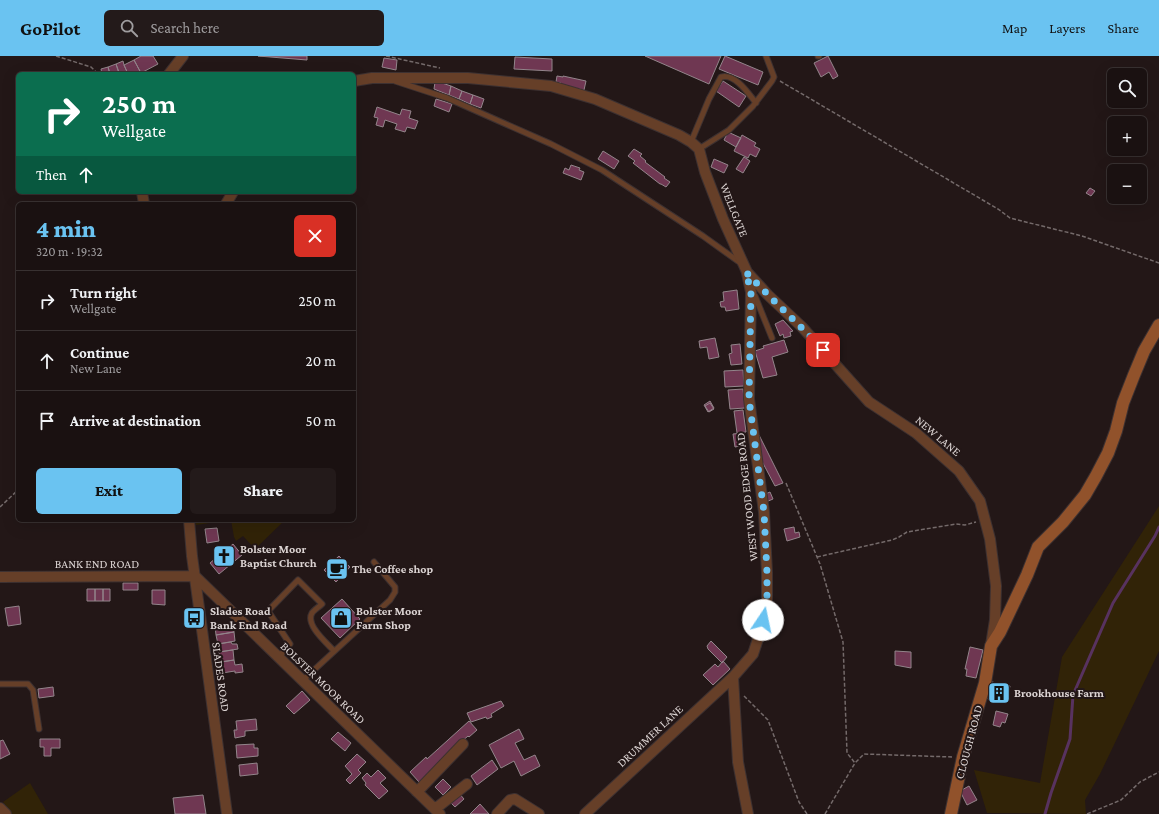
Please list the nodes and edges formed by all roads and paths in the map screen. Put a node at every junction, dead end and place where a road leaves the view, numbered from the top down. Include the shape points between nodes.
1 (56, 56) edge
2 (183, 56) edge
3 (387, 56) edge
4 (766, 56) edge
5 (443, 68) dead end
6 (96, 72) edge
7 (171, 72) edge
8 (774, 77) junction
9 (387, 78) junction
10 (356, 81) edge
11 (756, 103) junction
12 (695, 146) junction
13 (1159, 263) edge
14 (745, 269) junction
15 (751, 292) junction
16 (768, 295) joint
17 (1159, 325) edge
18 (772, 338) dead end
19 (786, 483) dead end
20 (16, 492) edge
21 (0, 507) edge
22 (189, 522) edge
23 (986, 522) junction
24 (817, 557) junction
25 (374, 562) dead end
26 (195, 576) junction
27 (0, 577) edge
28 (991, 646) junction
29 (334, 651) junction
30 (278, 658) junction
31 (733, 677) junction
32 (302, 680) junction
33 (0, 684) edge
34 (743, 695) dead end
35 (39, 729) dead end
36 (463, 744) dead end
37 (963, 757) junction
38 (855, 763) junction
39 (1159, 772) edge
40 (467, 784) dead end
41 (416, 792) junction
42 (0, 808) edge
43 (438, 811) edge
44 (6, 814) edge
45 (226, 814) edge
46 (497, 814) edge
47 (539, 814) edge
48 (585, 814) edge
49 (748, 814) edge
50 (807, 814) edge
51 (825, 814) edge
52 (950, 814) edge
53 (1087, 814) edge

1 - 6 path via 91,67
2 - 7 street
3 - 5 path
4 - 8 lane
8 - 11 lane
8 - 13 path via 1010,218 1082,236
9 - 10 street
9 - 12 street via 468,78 551,86 595,99 679,135
9 - 14 lane via 447,98 551,144 602,170 703,236
11 - 12 lane via 729,130
11 - 12 lane via 739,83 721,77 709,99
12 - 14 street, WELLGATE
14 - 15 street, WEST WOOD EDGE ROAD
14 - 16 street, WELLGATE
15 - 18 lane via 756,296
15 - 31 street, WEST WOOD EDGE ROAD via 749,399 764,512 767,605 753,654
16 - 23 street, NEW LANE via 802,327 869,402 916,433 959,471 980,502
17 - 28 street via 1144,351 1123,404 1108,453 1096,476 1085,496 1038,547 1000,632
19 - 24 path
20 - 21 path
22 - 26 street, SLADES ROAD
23 - 24 path via 907,532 892,540
23 - 28 street, NEW LANE via 996,586
24 - 38 path via 843,642 847,753
25 - 29 lane via 395,587 395,592 376,615
26 - 27 street, BANK END ROAD
26 - 30 street, BOLSTER MOOR ROAD
26 - 45 street, SLADES ROAD
28 - 37 street, CLOUGH ROAD via 985,683
29 - 30 lane via 313,626 312,614 322,604 298,580 268,611 290,644
29 - 32 lane
30 - 32 street, BOLSTER MOOR ROAD
31 - 48 street, DRUMMER LANE
31 - 49 street via 738,762
32 - 41 street, BOLSTER MOOR ROAD
33 - 35 lane via 28,684 32,690
34 - 50 path via 768,720 799,802
36 - 41 street
37 - 38 path via 864,754
37 - 52 street, CLOUGH ROAD
38 - 51 path
39 - 53 path via 1140,782 1121,800
40 - 43 street
41 - 43 street, BOLSTER MOOR ROAD
42 - 44 street
46 - 47 street via 510,800 515,799

